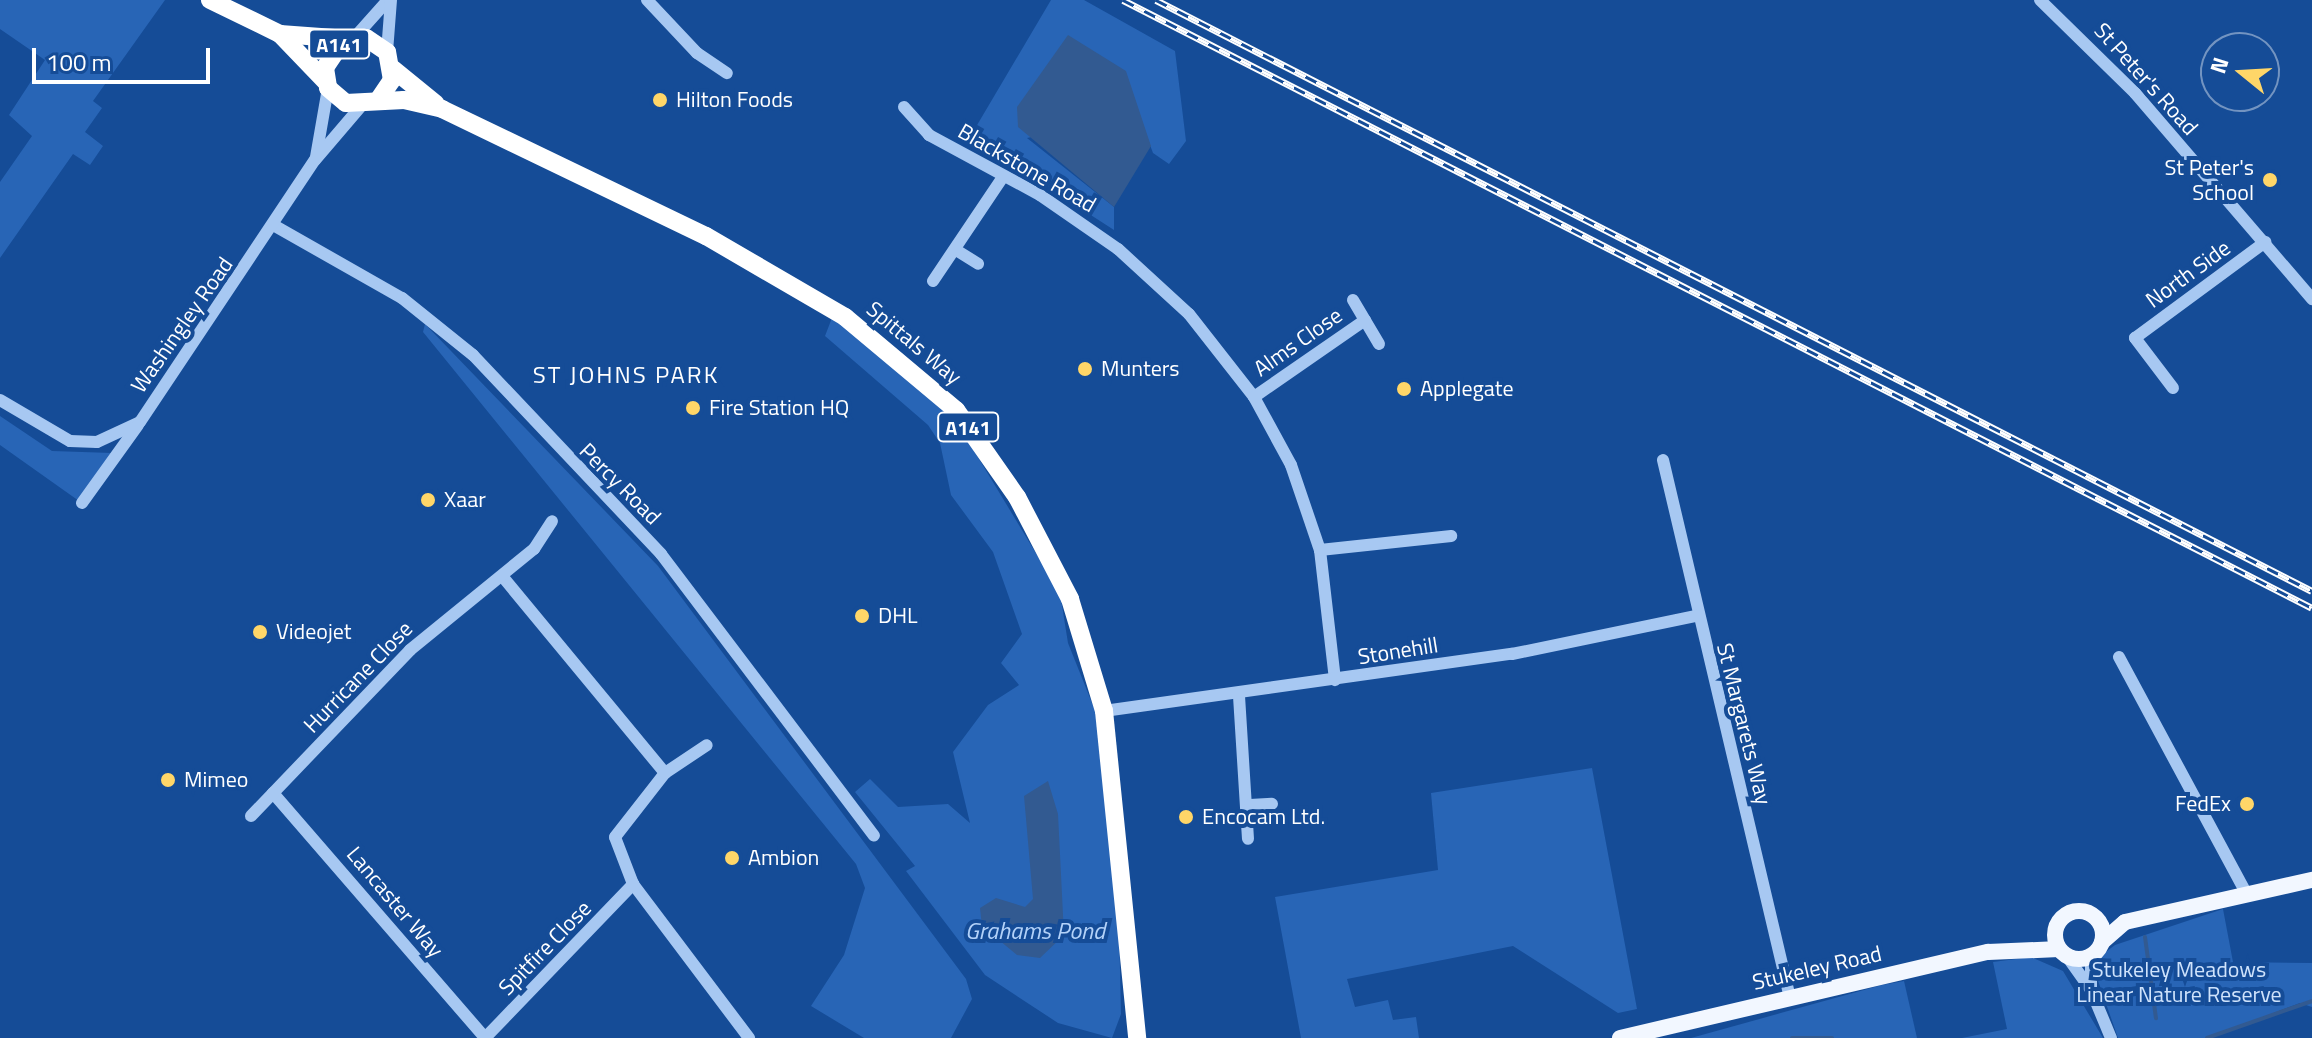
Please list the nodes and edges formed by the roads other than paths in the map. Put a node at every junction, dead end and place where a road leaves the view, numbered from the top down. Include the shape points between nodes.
1 (210, 0) edge
2 (390, 0) edge
3 (647, 0) edge
4 (2040, 0) edge
5 (280, 34) junction
6 (352, 38) junction
7 (390, 60) junction
8 (727, 73) dead end
9 (327, 85) junction
10 (371, 102) junction
11 (904, 107) dead end
12 (442, 109) junction
13 (315, 160) junction
14 (1003, 177) junction
15 (275, 226) junction
16 (2265, 242) junction
17 (956, 250) junction
18 (978, 264) dead end
19 (933, 281) dead end
20 (2312, 299) edge
21 (1353, 300) dead end
22 (1365, 320) junction
23 (1379, 344) dead end
24 (2173, 388) dead end
25 (1254, 397) junction
26 (0, 400) edge
27 (140, 422) junction
28 (1663, 460) dead end
29 (82, 503) dead end
30 (552, 521) dead end
31 (1451, 536) dead end
32 (1320, 550) junction
33 (502, 576) junction
34 (1696, 616) junction
35 (2119, 657) dead end
36 (1335, 680) junction
37 (1239, 696) junction
38 (1104, 711) junction
39 (707, 745) dead end
40 (665, 773) junction
41 (273, 793) junction
42 (1272, 804) dead end
43 (1250, 805) junction
44 (251, 816) dead end
45 (874, 836) dead end
46 (1248, 839) dead end
47 (2312, 880) edge
48 (633, 884) junction
49 (2246, 893) junction
50 (2094, 917) junction
51 (2122, 924) junction
52 (2056, 930) junction
53 (2025, 946) junction
54 (2096, 949) junction
55 (2063, 952) junction
56 (2091, 990) junction
57 (1790, 998) junction
58 (1132, 1013) junction
59 (485, 1038) edge
60 (749, 1038) edge
61 (1127, 1038) edge
62 (1137, 1038) edge
63 (1620, 1038) edge
64 (2111, 1038) edge

1 - 5 highway, A141
2 - 6 street
2 - 7 street
3 - 8 street via 697,53
4 - 16 street, St Peter's Road via 2099,53
5 - 6 highway, A141
5 - 9 highway, A141
6 - 7 highway, A141
6 - 9 highway, A141 via 328,56
7 - 10 highway, A141
7 - 12 highway, A141
9 - 10 highway, A141
9 - 13 street, Washingley Road
10 - 12 highway, A141
10 - 13 street, Washingley Road
11 - 14 street, Blackstone Road via 929,135
12 - 38 highway, Spittals Way / A141 via 781,277 878,342 956,410 1017,497 1070,599
13 - 15 street, Washingley Road
14 - 17 street
14 - 25 street, Blackstone Road via 1118,249 1189,314
15 - 27 street, Washingley Road
15 - 45 street, Percy Road via 413,305 473,355 661,554
16 - 20 street, St Peter's Road
16 - 24 street, North Side via 2135,338
17 - 18 street
17 - 19 street
21 - 22 street, Alms Close
22 - 23 street, Alms Close
22 - 25 street, Alms Close
25 - 32 street, Blackstone Road via 1291,465
26 - 27 street, Washingley Road via 70,441 97,442
27 - 29 street
28 - 34 street, St Margarets Way
30 - 33 street, Hurricane Close
31 - 32 street
32 - 36 street, Blackstone Road
33 - 40 street
33 - 41 street, Hurricane Close via 410,650
34 - 36 street, Stonehill
34 - 57 street, St Margarets Way
35 - 49 street
36 - 37 street, Stonehill
37 - 38 street, Stonehill
37 - 43 street
38 - 58 highway, Spittals Way / A141
39 - 40 street
40 - 48 street via 615,837
41 - 44 street, Hurricane Close
41 - 59 street, Lancaster Way
42 - 43 street
43 - 46 street
47 - 49 main road
48 - 59 street, Spitfire Close
48 - 60 street
49 - 51 main road
50 - 51 main road
50 - 52 main road, Stukeley Road via 2072,913
50 - 54 main road
51 - 54 main road
52 - 53 main road, Stukeley Road
52 - 55 main road
53 - 55 main road, Stukeley Road
53 - 57 main road, Stukeley Road
54 - 55 main road, Stukeley Road
54 - 56 street
55 - 56 street
56 - 64 street
57 - 63 main road, Stukeley Road
58 - 61 highway, Spittals Way / A141
58 - 62 highway, Spittals Way / A141

